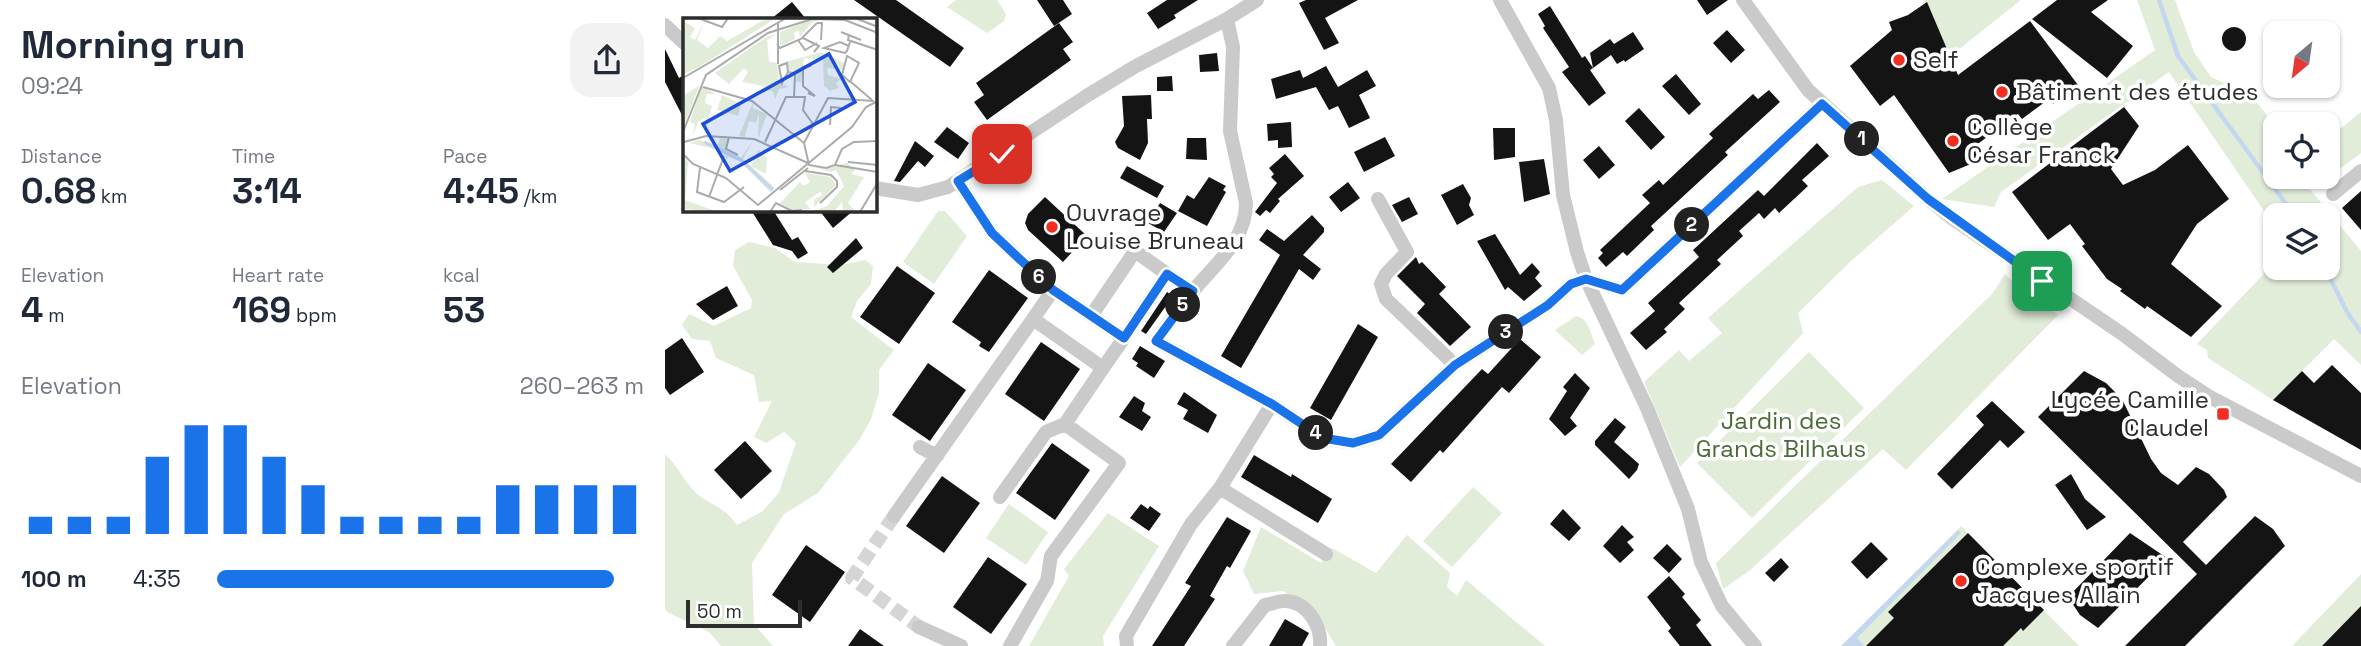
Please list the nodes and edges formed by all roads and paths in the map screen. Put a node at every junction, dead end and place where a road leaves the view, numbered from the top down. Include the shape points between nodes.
1 (1258, 0) edge
2 (1500, 0) edge
3 (1743, 0) edge
4 (1227, 19) junction
5 (665, 25) edge
6 (683, 42) edge
7 (1822, 104) junction
8 (2361, 171) edge
9 (958, 181) junction
10 (877, 188) edge
11 (2333, 194) dead end
12 (1378, 199) dead end
13 (1167, 274) junction
14 (1586, 279) junction
15 (1053, 290) junction
16 (1193, 291) junction
17 (1091, 316) junction
18 (1033, 319) junction
19 (1124, 338) junction
20 (1455, 365) junction
21 (1103, 368) junction
22 (1272, 404) junction
23 (1065, 424) junction
24 (920, 447) dead end
25 (937, 456) junction
26 (2361, 476) edge
27 (1220, 488) junction
28 (1000, 497) dead end
29 (894, 516) tunnel mouth
30 (1326, 554) dead end
31 (919, 626) tunnel mouth
32 (961, 646) edge
33 (1010, 646) edge
34 (1127, 646) edge
35 (1233, 646) edge
36 (1320, 646) edge
37 (1755, 646) edge

1 - 4 street
2 - 14 street via 1549,88 1563,195
3 - 7 street
4 - 9 street via 1136,66
4 - 16 street via 1233,47 1230,131 1246,214 1239,235
5 - 6 street
7 - 14 street via 1622,290
7 - 26 street via 1953,219 2178,376 2227,407
8 - 11 street
9 - 10 street via 918,195
9 - 15 street via 992,233
12 - 20 street via 1407,252 1381,284 1386,299
13 - 16 street
13 - 17 street via 1135,251
13 - 19 street
14 - 20 street via 1571,284 1548,305
14 - 37 street via 1688,509 1701,562 1722,606
15 - 17 street
15 - 18 street
16 - 22 street via 1156,341
17 - 19 street
18 - 21 street
18 - 25 street
19 - 21 street
20 - 22 street via 1368,440 1353,443 1323,438
21 - 23 street
22 - 27 street
23 - 28 street via 1046,432
23 - 33 street via 1119,463 1051,556 1047,581
24 - 25 street
25 - 29 street
27 - 30 street
27 - 34 street via 1191,524 1126,636
31 - 32 street
35 - 36 street via 1265,605 1287,601 1305,608 1316,621

